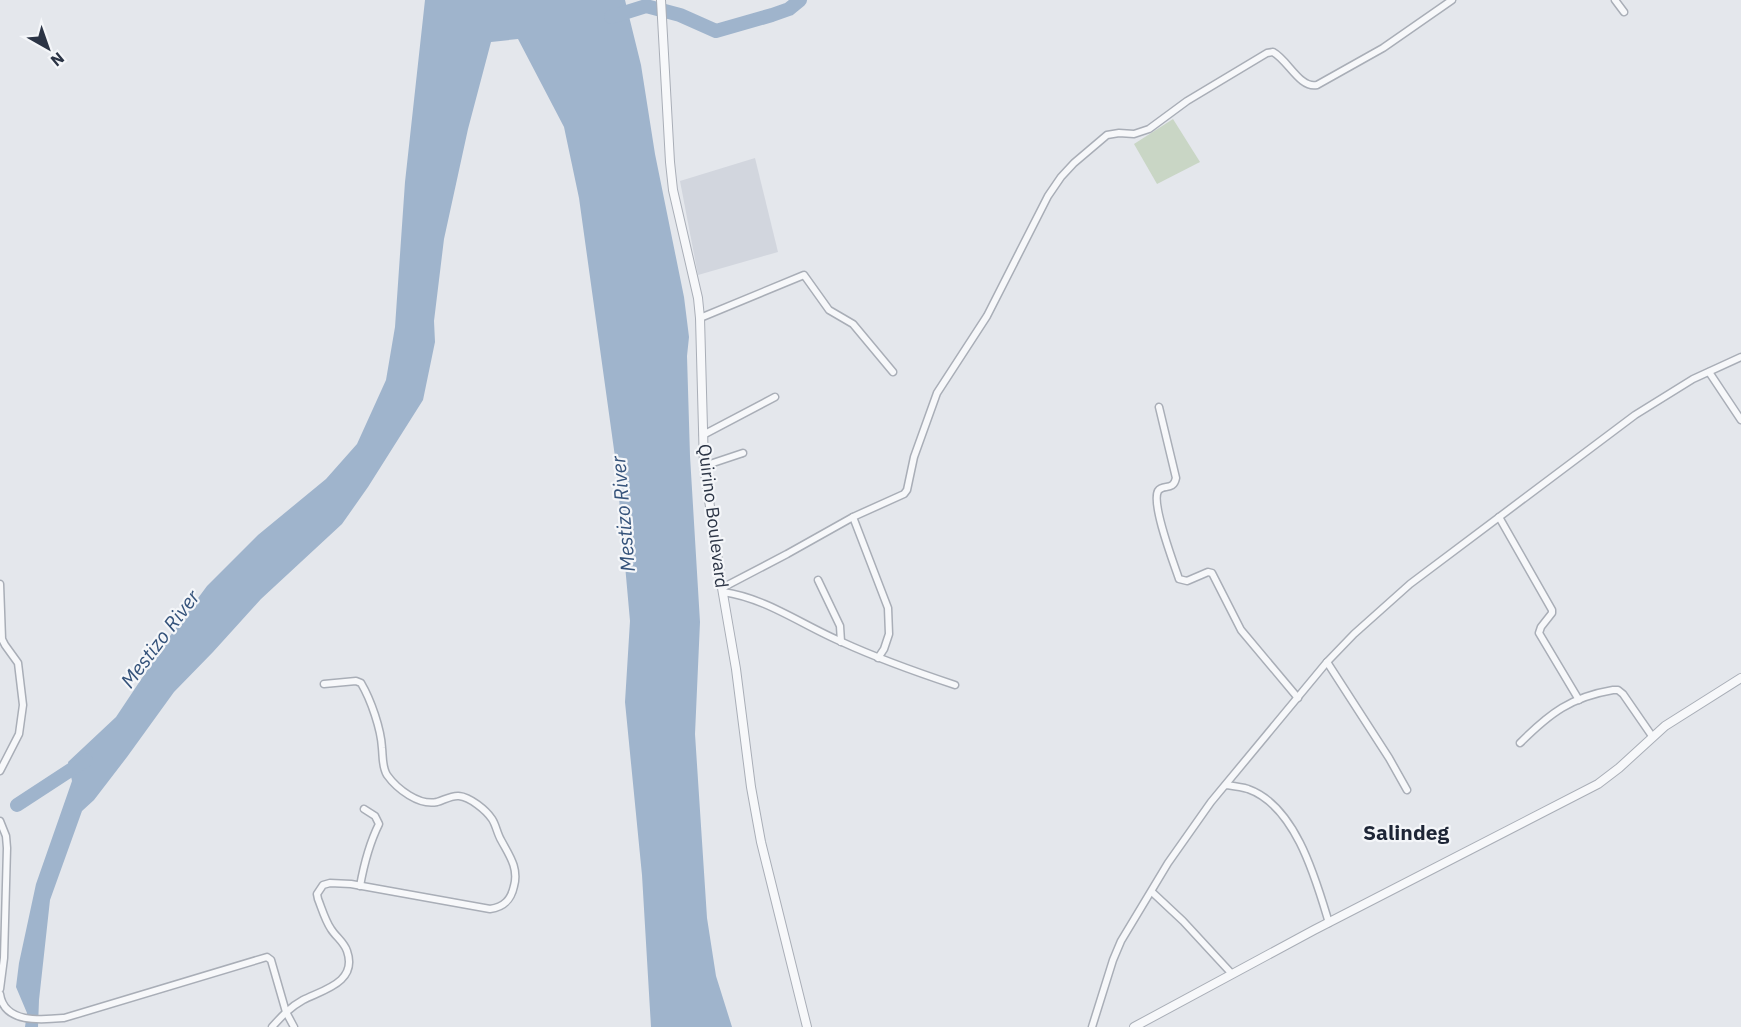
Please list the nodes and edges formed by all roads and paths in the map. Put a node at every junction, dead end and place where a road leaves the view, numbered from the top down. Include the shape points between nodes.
1 (661, 0) edge
2 (1452, 0) edge
3 (1615, 0) edge
4 (1624, 12) dead end
5 (700, 318) junction
6 (1741, 357) edge
7 (893, 372) dead end
8 (1708, 372) junction
9 (775, 396) dead end
10 (1159, 408) dead end
11 (1741, 420) edge
12 (703, 435) junction
13 (743, 453) dead end
14 (705, 466) junction
15 (853, 517) junction
16 (1499, 517) junction
17 (818, 580) dead end
18 (0, 584) edge
19 (722, 590) junction
20 (841, 642) junction
21 (879, 658) junction
22 (1327, 662) junction
23 (1741, 678) edge
24 (324, 684) dead end
25 (955, 685) dead end
26 (1298, 698) junction
27 (1579, 700) junction
28 (1652, 736) junction
29 (1520, 743) dead end
30 (0, 771) edge
31 (1226, 785) junction
32 (1407, 790) dead end
33 (364, 810) dead end
34 (0, 821) edge
35 (360, 886) junction
36 (1152, 892) junction
37 (1329, 923) junction
38 (1232, 974) junction
39 (0, 988) edge
40 (0, 994) edge
41 (285, 1009) junction
42 (272, 1027) edge
43 (294, 1027) edge
44 (807, 1027) edge
45 (1092, 1027) edge
46 (1134, 1027) edge

1 - 5 street, Quirino Boulevard via 673,190
2 - 15 street via 1383,48 1317,85 1305,84 1280,56 1267,53 1149,129 1107,135 1074,163 1048,196 987,316 937,393 914,457 907,490
3 - 4 street
5 - 7 street via 804,275 829,310 853,324
5 - 12 street, Quirino Boulevard
6 - 8 street
8 - 11 street
8 - 16 street via 1635,415
9 - 12 street
10 - 26 street via 1176,478 1172,486 1160,488 1157,504 1179,579 1187,581 1212,573 1241,630
12 - 14 street, Quirino Boulevard
13 - 14 street
14 - 19 street, Quirino Boulevard
15 - 19 street
15 - 21 street via 888,608 889,634
16 - 22 street via 1410,584
16 - 27 street via 1552,610 1539,633
17 - 20 street via 840,626
18 - 30 street via 3,639 18,663 23,705 19,734
19 - 20 street via 756,599
19 - 44 street, Quirino Boulevard via 761,842
20 - 21 street
21 - 25 street
22 - 26 street
22 - 32 street
23 - 28 street
24 - 35 street via 361,683 373,710 386,774 423,802 439,802 459,795 484,809 493,819 515,869 510,899 490,909
26 - 31 street
27 - 28 street via 1617,690
27 - 29 street via 1553,713
28 - 37 street via 1598,784
31 - 36 street via 1197,820
31 - 37 street via 1251,790 1274,805 1294,831 1312,869
33 - 35 street via 375,816 379,824
34 - 39 street via 7,848
35 - 41 street via 330,883 319,889 318,899 327,921 348,953 346,973 334,985
36 - 38 street
36 - 45 street via 1121,941
37 - 38 street
38 - 46 street
40 - 41 street via 6,1008 15,1015 45,1020 64,1018 267,957
41 - 42 street
41 - 43 street

